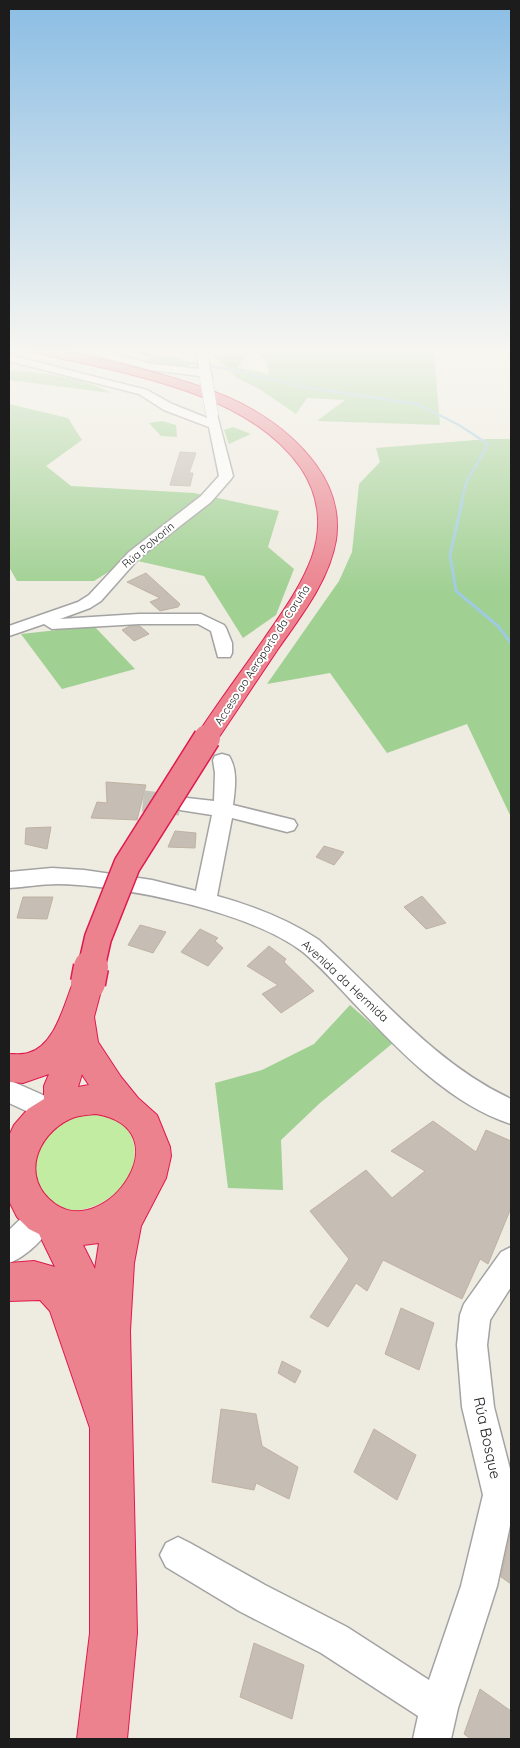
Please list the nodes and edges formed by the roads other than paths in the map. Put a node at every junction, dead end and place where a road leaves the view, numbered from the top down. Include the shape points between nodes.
1 (216, 430) edge
2 (274, 430) edge
3 (37, 622) junction
4 (9, 630) edge
5 (224, 652) dead end
6 (222, 760) dead end
7 (187, 805) tunnel mouth
8 (222, 809) junction
9 (287, 826) dead end
10 (9, 880) edge
11 (205, 902) junction
12 (79, 1025) junction
13 (9, 1068) edge
14 (9, 1091) edge
15 (56, 1108) junction
16 (126, 1108) junction
17 (511, 1112) edge
18 (132, 1205) junction
19 (47, 1222) junction
20 (9, 1249) edge
21 (511, 1262) edge
22 (9, 1282) edge
23 (111, 1433) junction
24 (178, 1555) dead end
25 (436, 1723) edge
26 (102, 1739) edge

1 - 3 street, Rúa Polvorín via 226,476 206,499 134,555 95,598
2 - 12 highway, Acceso ao Aeroporto da Coruña, bridge via 309,464 323,492 327,538 313,578 298,605 197,754 127,866 98,938
3 - 4 street, Rúa Polvorín
3 - 5 street via 56,625 139,619 201,619 218,628
6 - 8 street via 226,770
7 - 8 street
8 - 9 street
8 - 11 street
10 - 11 street, Avenida da Hermida via 58,876 97,880
11 - 17 street, Avenida da Hermida via 286,929 310,946 414,1048 459,1082
12 - 13 highway via 44,1062 21,1069
12 - 15 highway, Acceso ao Aeroporto da Coruña
12 - 16 highway via 98,1074
14 - 15 street
15 - 16 highway via 95,1099
15 - 19 highway via 36,1123 24,1138 17,1155 15,1174 18,1191 27,1206
16 - 18 highway via 145,1126 154,1151 152,1170 145,1188
18 - 19 highway via 115,1218 95,1226 74,1228
18 - 23 highway via 118,1239 111,1306
19 - 20 street
19 - 23 highway via 89,1297
21 - 25 street, Rúa Bosque via 475,1316 472,1345 478,1407 500,1495 479,1586
22 - 23 highway via 23,1279 41,1282 58,1290 71,1312
23 - 26 highway via 113,1644
24 - 25 street, Rúa Bosque via 334,1640

